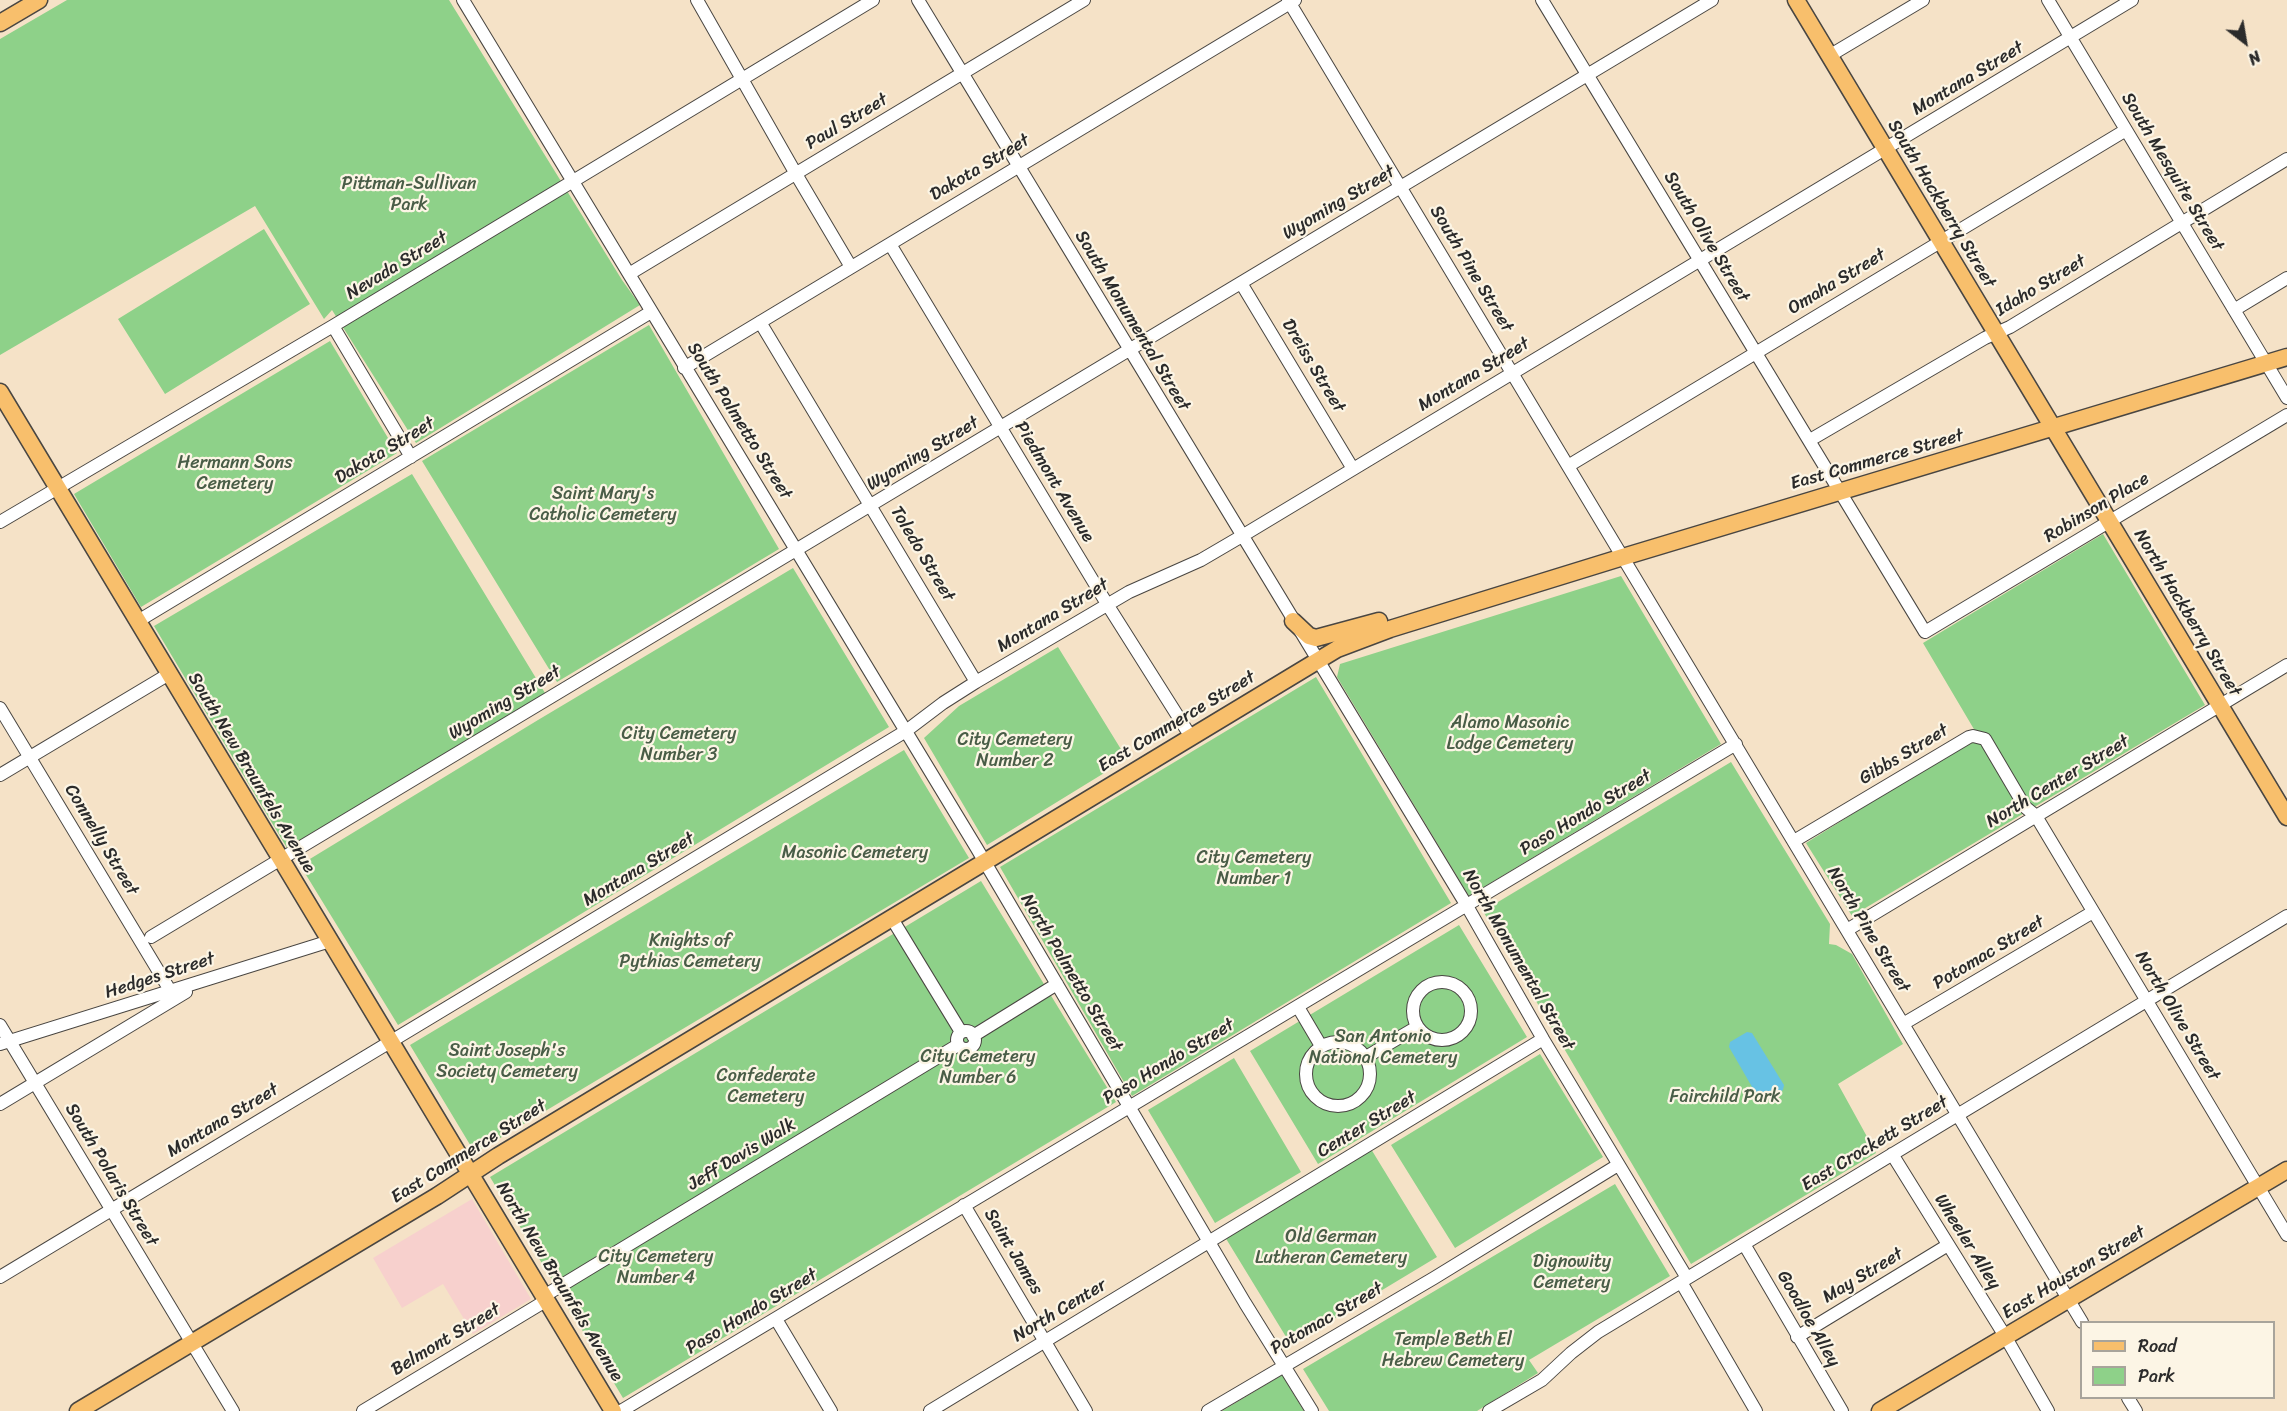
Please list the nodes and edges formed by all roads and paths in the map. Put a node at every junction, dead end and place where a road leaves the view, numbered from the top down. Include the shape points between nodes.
1 (39, 0) edge
2 (463, 0) edge
3 (697, 0) edge
4 (873, 0) edge
5 (918, 0) edge
6 (1084, 0) edge
7 (1542, 0) edge
8 (1712, 0) edge
9 (1796, 0) edge
10 (1923, 0) edge
11 (2048, 0) edge
12 (2132, 0) edge
13 (1291, 1) edge
14 (0, 23) edge
15 (2071, 38) junction
16 (1829, 56) junction
17 (962, 74) junction
18 (1587, 75) junction
19 (743, 78) junction
20 (2126, 130) junction
21 (1885, 149) junction
22 (2287, 159) edge
23 (1018, 167) junction
24 (796, 174) junction
25 (572, 181) junction
26 (1401, 187) junction
27 (2181, 222) junction
28 (1940, 241) junction
29 (890, 244) junction
30 (1698, 260) junction
31 (852, 267) junction
32 (628, 274) junction
33 (2287, 278) edge
34 (1241, 283) junction
35 (2234, 310) junction
36 (651, 312) junction
37 (760, 322) junction
38 (333, 326) junction
39 (1996, 333) junction
40 (1129, 351) junction
41 (1756, 353) junction
42 (2287, 357) edge
43 (2266, 363) junction
44 (684, 368) junction
45 (1512, 374) junction
46 (0, 392) edge
47 (2287, 398) edge
48 (2287, 415) edge
49 (2053, 428) junction
50 (1000, 429) junction
51 (1810, 440) junction
52 (411, 457) junction
53 (1568, 466) junction
54 (1353, 469) junction
55 (58, 488) junction
56 (1840, 491) junction
57 (872, 506) junction
58 (0, 522) edge
59 (2109, 522) junction
60 (1242, 536) junction
61 (798, 551) junction
62 (1623, 556) junction
63 (1479, 601) junction
64 (1107, 604) junction
65 (138, 621) junction
66 (1293, 621) junction
67 (1317, 660) junction
68 (2287, 665) edge
69 (169, 674) junction
70 (976, 682) junction
71 (2220, 705) junction
72 (0, 708) edge
73 (906, 731) junction
74 (1191, 737) junction
75 (1736, 744) junction
76 (30, 757) junction
77 (0, 775) edge
78 (2036, 816) junction
79 (2287, 817) edge
80 (1794, 841) junction
81 (281, 859) junction
82 (984, 862) junction
83 (1467, 906) junction
84 (2093, 912) junction
85 (2287, 916) edge
86 (891, 917) junction
87 (1847, 930) junction
88 (151, 937) dead end
89 (330, 941) junction
90 (205, 980) junction
91 (1057, 984) junction
92 (171, 992) junction
93 (2146, 1001) junction
94 (1298, 1007) junction
95 (1903, 1024) junction
96 (0, 1025) edge
97 (1417, 1027) junction
98 (967, 1034) junction
99 (1543, 1039) junction
100 (392, 1040) junction
101 (4, 1043) edge
102 (1321, 1046) junction
103 (1366, 1057) junction
104 (34, 1084) junction
105 (0, 1104) edge
106 (1130, 1107) junction
107 (1958, 1115) junction
108 (1892, 1154) junction
109 (1618, 1164) junction
110 (2287, 1170) edge
111 (472, 1173) junction
112 (2258, 1187) junction
113 (964, 1205) junction
114 (112, 1210) junction
115 (2287, 1235) edge
116 (1209, 1241) junction
117 (1744, 1244) junction
118 (1948, 1245) junction
119 (0, 1277) edge
120 (1684, 1280) junction
121 (545, 1298) junction
122 (2068, 1299) junction
123 (776, 1319) junction
124 (2081, 1321) edge
125 (2005, 1336) junction
126 (1797, 1337) junction
127 (1045, 1341) junction
128 (192, 1342) junction
129 (1284, 1365) junction
130 (78, 1411) edge
131 (233, 1411) edge
132 (363, 1411) edge
133 (613, 1411) edge
134 (621, 1411) edge
135 (831, 1411) edge
136 (930, 1411) edge
137 (1086, 1411) edge
138 (1208, 1411) edge
139 (1312, 1411) edge
140 (1489, 1411) edge
141 (1756, 1411) edge
142 (1842, 1411) edge
143 (1880, 1411) edge
144 (2048, 1411) edge

1 - 14 main road
2 - 25 street, South Palmetto Street
3 - 19 street
4 - 19 street, Nevada Street
5 - 17 street, South Monumental Street
6 - 17 street, Paul Street
7 - 18 street, South Olive Street
8 - 18 street, Wyoming Street
9 - 16 main road, South Hackberry Street
10 - 16 street
11 - 15 street, South Mesquite Street
12 - 15 street, Montana Street
13 - 23 street, Dakota Street
13 - 26 street, South Pine Street
15 - 20 street, South Mesquite Street
15 - 21 street, Montana Street
16 - 21 main road, South Hackberry Street
17 - 23 street, South Monumental Street
17 - 24 street, Paul Street
18 - 26 street, Wyoming Street
18 - 30 street, South Olive Street
19 - 24 street
19 - 25 street, Nevada Street
20 - 27 street, South Mesquite Street
20 - 28 street, Omaha Street
21 - 28 main road, South Hackberry Street
21 - 30 street, Montana Street
22 - 27 street, Idaho Street
23 - 29 street, Dakota Street
23 - 40 street, South Monumental Street
24 - 31 street
24 - 32 street, Paul Street
25 - 32 street, South Palmetto Street
25 - 38 street, Nevada Street
26 - 34 street, Wyoming Street
26 - 45 street, South Pine Street
27 - 35 street, South Mesquite Street
27 - 39 street, Idaho Street
28 - 39 main road, South Hackberry Street
28 - 41 street, Omaha Street
29 - 31 street, Dakota Street
29 - 50 street, Piedmont Avenue
30 - 41 street, South Olive Street
30 - 45 street, Montana Street
31 - 37 street, Dakota Street
32 - 36 street, South Palmetto Street
33 - 35 street
34 - 40 street, Wyoming Street
34 - 54 street, Dreiss Street
35 - 43 street, South Mesquite Street
36 - 44 street, South Palmetto Street
36 - 52 street, Dakota Street
37 - 44 street, Dakota Street
37 - 57 street, Toledo Street
38 - 52 street
38 - 55 street, Nevada Street
39 - 49 main road, South Hackberry Street
39 - 51 street, Idaho Street
40 - 50 street, Wyoming Street
40 - 60 street, South Monumental Street
41 - 51 street, South Olive Street
41 - 53 street, Omaha Street
42 - 43 main road, East Commerce Street
43 - 47 street, South Mesquite Street
43 - 49 main road, East Commerce Street
44 - 61 street, South Palmetto Street
45 - 53 street, South Pine Street
45 - 54 street, Montana Street
46 - 55 main road, South New Braunfels Avenue
48 - 59 street, Robinson Place
49 - 56 main road, East Commerce Street
49 - 59 main road, North Hackberry Street
50 - 57 street, Wyoming Street
50 - 64 street, Piedmont Avenue
51 - 56 street, South Olive Street
52 - 65 street, Dakota Street
53 - 62 street, South Pine Street
54 - 60 street, Montana Street
55 - 58 street, Nevada Street
55 - 65 main road, South New Braunfels Avenue
56 - 59 street, Robinson Place via 1925,632
56 - 62 main road, East Commerce Street
57 - 61 street, Wyoming Street
57 - 70 street, Toledo Street
59 - 71 main road, North Hackberry Street
60 - 64 street, Montana Street
60 - 66 street, South Monumental Street
61 - 73 street, South Palmetto Street
61 - 81 street, Wyoming Street
62 - 63 main road, East Commerce Street
62 - 75 street, North Pine Street
63 - 66 main road, East Commerce Street via 1439,605 1316,638
63 - 67 main road, East Commerce Street via 1362,638
64 - 70 street, Montana Street
64 - 74 street, Piedmont Avenue
65 - 69 main road, South New Braunfels Avenue
66 - 67 street, South Monumental Street
67 - 74 main road, East Commerce Street
67 - 83 street, North Monumental Street
68 - 71 street, North Center Street
69 - 76 street
69 - 81 main road, South New Braunfels Avenue
70 - 73 street, Montana Street
71 - 78 street, North Center Street
71 - 79 main road, North Hackberry Street
72 - 76 street, Connelly Street
73 - 82 street, South Palmetto Street
73 - 100 street, Montana Street
74 - 82 main road, East Commerce Street
75 - 80 street, North Pine Street
75 - 83 street, Paso Hondo Street
76 - 77 street
76 - 92 street, Connelly Street
78 - 80 street, Gibbs Street via 2025,807 1985,739 1973,736
78 - 84 street, North Olive Street
78 - 87 street, North Center Street
80 - 87 street, North Pine Street
81 - 88 street, Wyoming Street
81 - 89 main road, South New Braunfels Avenue
82 - 86 main road, East Commerce Street
82 - 91 street, North Palmetto Street
83 - 94 street, Paso Hondo Street
83 - 99 street, North Monumental Street
84 - 93 street, North Olive Street
84 - 95 street, Potomac Street
85 - 93 street, East Crockett Street
86 - 98 street
86 - 111 main road, East Commerce Street
87 - 95 street, North Pine Street
89 - 90 street, Hedges Street
89 - 100 main road, South New Braunfels Avenue
90 - 92 street, Hedges Street
90 - 104 street
91 - 98 street
91 - 106 street, North Palmetto Street
92 - 101 street, Hedges Street
93 - 107 street, East Crockett Street
93 - 112 street, North Olive Street
94 - 102 street
94 - 106 street, Paso Hondo Street
95 - 107 street, North Pine Street
96 - 101 street, South Polaris Street
97 - 97 street via 1440,1041 1458,1036 1470,1021 1466,994 1452,983 1426,987 1413,1009
97 - 103 street
98 - 121 street, Jeff Davis Walk via 957,1036 958,1045
99 - 109 street, North Monumental Street
99 - 116 street, Center Street
100 - 111 main road, South New Braunfels Avenue
100 - 114 street, Montana Street
101 - 104 street, South Polaris Street
102 - 103 street via 1346,1042
102 - 103 street via 1309,1058 1306,1082 1315,1097 1330,1105 1347,1105 1362,1095 1370,1077
104 - 105 street
104 - 114 street, South Polaris Street
106 - 113 street, Paso Hondo Street
106 - 116 street, North Palmetto Street
107 - 108 street, East Crockett Street
107 - 122 street, North Pine Street
108 - 117 street, East Crockett Street
108 - 118 street, Wheeler Alley
109 - 120 street, North Monumental Street
109 - 129 street, Potomac Street
110 - 112 main road, East Houston Street
111 - 121 main road, North New Braunfels Avenue
111 - 128 main road, East Commerce Street
112 - 115 street, North Olive Street
112 - 122 main road, East Houston Street
113 - 123 street, Paso Hondo Street
113 - 127 street, Saint James
114 - 119 street, Montana Street
114 - 128 street, South Polaris Street
116 - 127 street, North Center
116 - 129 street, North Palmetto Street
117 - 120 street, East Crockett Street
117 - 126 street, Goodloe Alley
118 - 125 street, Wheeler Alley
118 - 126 street, May Street
120 - 140 street, East Crockett Street via 1588,1338 1542,1380
120 - 141 street, North Monumental Street
121 - 132 street, Belmont Street
121 - 133 main road, North New Braunfels Avenue
122 - 124 street, North Pine Street
122 - 125 main road, East Houston Street
123 - 134 street, Paso Hondo Street
123 - 135 street
125 - 143 main road, East Houston Street
125 - 144 street, Wheeler Alley
126 - 142 street, Goodloe Alley
127 - 136 street, North Center
127 - 137 street, Saint James
128 - 130 main road, East Commerce Street
128 - 131 street, South Polaris Street
129 - 138 street, Potomac Street
129 - 139 street, North Palmetto Street

